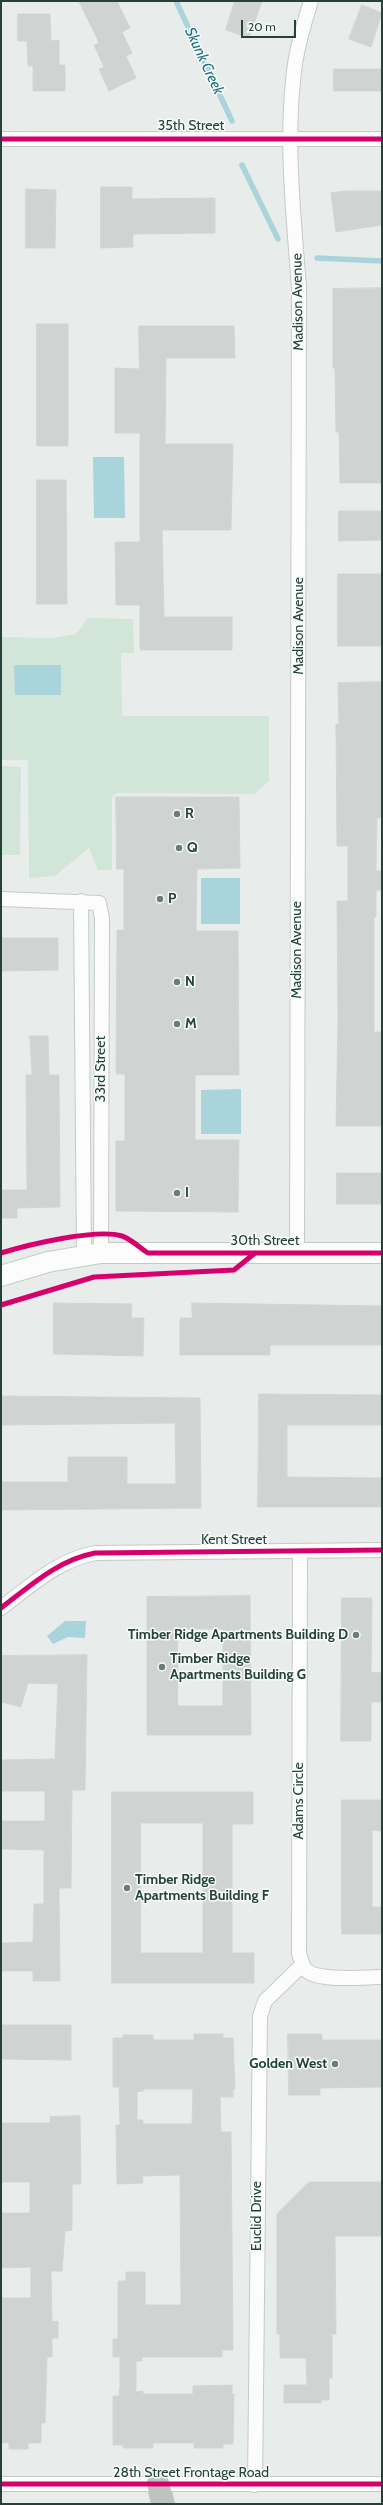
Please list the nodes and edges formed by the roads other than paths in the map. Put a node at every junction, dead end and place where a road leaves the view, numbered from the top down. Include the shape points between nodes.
1 (311, 1) edge
2 (291, 138) junction
3 (382, 138) edge
4 (1, 139) edge
5 (1, 899) edge
6 (81, 901) junction
7 (297, 1253) junction
8 (382, 1253) edge
9 (93, 1254) junction
10 (1, 1276) edge
11 (382, 1550) edge
12 (300, 1552) junction
13 (1, 1608) edge
14 (302, 1965) junction
15 (382, 1977) edge
16 (158, 2483) junction
17 (1, 2484) edge
18 (255, 2484) junction
19 (382, 2484) edge
20 (153, 2504) edge
21 (163, 2504) edge

1 - 2 street, Madison Avenue via 301,33 293,81
2 - 3 street, 35th Street
2 - 4 street, 35th Street
2 - 7 street, Madison Avenue via 299,288
5 - 6 street, 33rd Street
6 - 9 street, 33rd Street
6 - 9 street, 33rd Street via 99,903 102,918
7 - 8 main road, 30th Street
7 - 9 main road, 30th Street
9 - 10 main road, 30th Street via 48,1262
11 - 12 street, Kent Street
12 - 13 street, Kent Street via 87,1554 57,1566
12 - 14 street, Adams Circle via 299,1954
14 - 15 street via 307,1972 318,1977
14 - 18 street, Euclid Drive via 265,2001 260,2016
16 - 17 street, 28th Street Frontage Road
16 - 18 street, 28th Street Frontage Road
16 - 20 highway
16 - 21 highway
18 - 19 street, 28th Street Frontage Road

